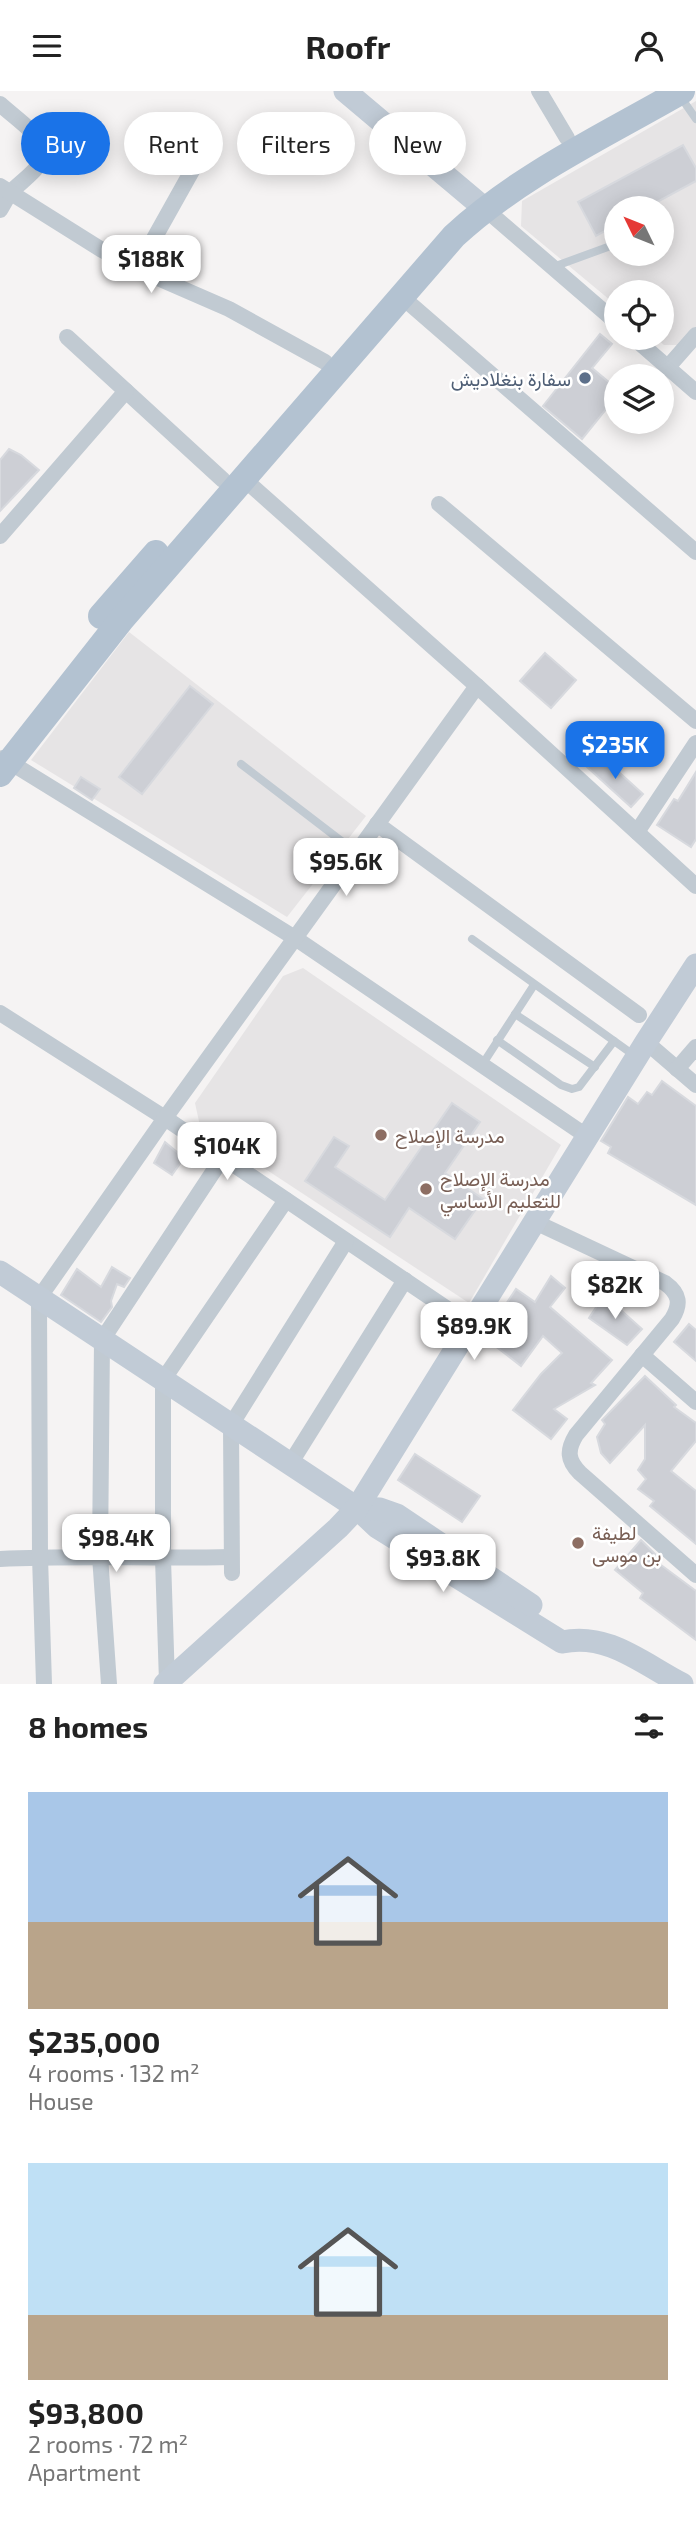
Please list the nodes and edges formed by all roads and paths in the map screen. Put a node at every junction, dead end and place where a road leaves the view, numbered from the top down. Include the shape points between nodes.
1 (345, 91) edge
2 (539, 91) edge
3 (646, 91) edge
4 (680, 92) edge
5 (0, 104) edge
6 (696, 119) edge
7 (567, 138) junction
8 (190, 175) edge
9 (5, 189) edge
10 (477, 202) junction
11 (0, 210) edge
12 (604, 248) edge
13 (552, 267) junction
14 (137, 269) junction
15 (401, 296) junction
16 (604, 312) edge
17 (696, 335) edge
18 (67, 337) dead end
19 (648, 350) edge
20 (325, 362) junction
21 (664, 364) edge
22 (671, 364) edge
23 (674, 372) edge
24 (127, 391) junction
25 (696, 392) edge
26 (233, 479) junction
27 (439, 503) dead end
28 (0, 536) edge
29 (696, 552) edge
30 (477, 686) junction
31 (696, 721) edge
32 (696, 743) edge
33 (2, 762) edge
34 (240, 764) dead end
35 (377, 824) junction
36 (637, 832) junction
37 (357, 853) junction
38 (696, 886) edge
39 (295, 937) junction
40 (472, 939) dead end
41 (696, 965) edge
42 (534, 985) junction
43 (0, 1013) edge
44 (515, 1014) junction
45 (639, 1015) dead end
46 (497, 1040) junction
47 (614, 1041) junction
48 (696, 1047) edge
49 (641, 1049) junction
50 (482, 1065) junction
51 (595, 1067) junction
52 (677, 1069) junction
53 (696, 1085) edge
54 (165, 1118) junction
55 (588, 1137) junction
56 (223, 1157) junction
57 (286, 1200) junction
58 (535, 1222) junction
59 (346, 1241) junction
60 (0, 1272) edge
61 (405, 1280) junction
62 (39, 1298) junction
63 (471, 1325) junction
64 (102, 1339) junction
65 (642, 1355) junction
66 (163, 1380) junction
67 (696, 1402) edge
68 (231, 1425) junction
69 (290, 1464) junction
70 (357, 1508) junction
71 (100, 1556) junction
72 (40, 1557) junction
73 (0, 1559) edge
74 (163, 1559) junction
75 (696, 1575) edge
76 (166, 1683) edge
77 (44, 1684) edge
78 (109, 1684) edge
79 (682, 1684) edge

1 - 10 street
2 - 7 street
3 - 7 main road
4 - 6 lane
4 - 10 main road via 516,186
5 - 9 street via 43,146 44,154 40,164
7 - 10 main road
8 - 14 street
9 - 11 street
9 - 14 street
10 - 13 street
10 - 15 main road
10 - 20 main road via 412,256
12 - 13 lane
13 - 16 street
14 - 20 street via 229,309
15 - 26 main road
15 - 29 street
17 - 22 street
18 - 24 street
19 - 21 street
20 - 26 main road
23 - 25 street
24 - 26 street
24 - 28 street
26 - 30 street
26 - 33 main road
27 - 31 street
30 - 35 street
30 - 36 street
32 - 36 street
33 - 39 street
34 - 37 lane
35 - 37 street
35 - 45 street
36 - 38 street
37 - 39 street
39 - 50 street
39 - 54 street
40 - 42 lane
41 - 49 street
42 - 44 lane
42 - 47 lane
43 - 54 street
44 - 46 lane
44 - 51 lane
46 - 50 lane
46 - 51 lane via 572,1089
47 - 49 lane
47 - 51 lane
48 - 52 street
49 - 52 street
49 - 55 street
50 - 55 street
52 - 53 street
54 - 56 street
54 - 62 street
55 - 58 street
56 - 57 street
56 - 64 street
57 - 59 street
57 - 66 street
58 - 63 street
58 - 65 street via 674,1289 678,1309
59 - 61 street
59 - 68 street
60 - 62 street
61 - 63 street
61 - 69 street
62 - 64 street
62 - 72 street
63 - 70 street
64 - 66 street
64 - 71 street
65 - 67 street
65 - 75 street via 576,1435 569,1455 580,1473
66 - 68 street
66 - 74 street
68 - 69 street
68 - 74 street via 232,1565
69 - 70 street
70 - 76 street
70 - 79 street via 397,1515 571,1640 614,1646
71 - 72 street
71 - 74 street
71 - 78 street
72 - 73 street
72 - 77 street
74 - 76 street

